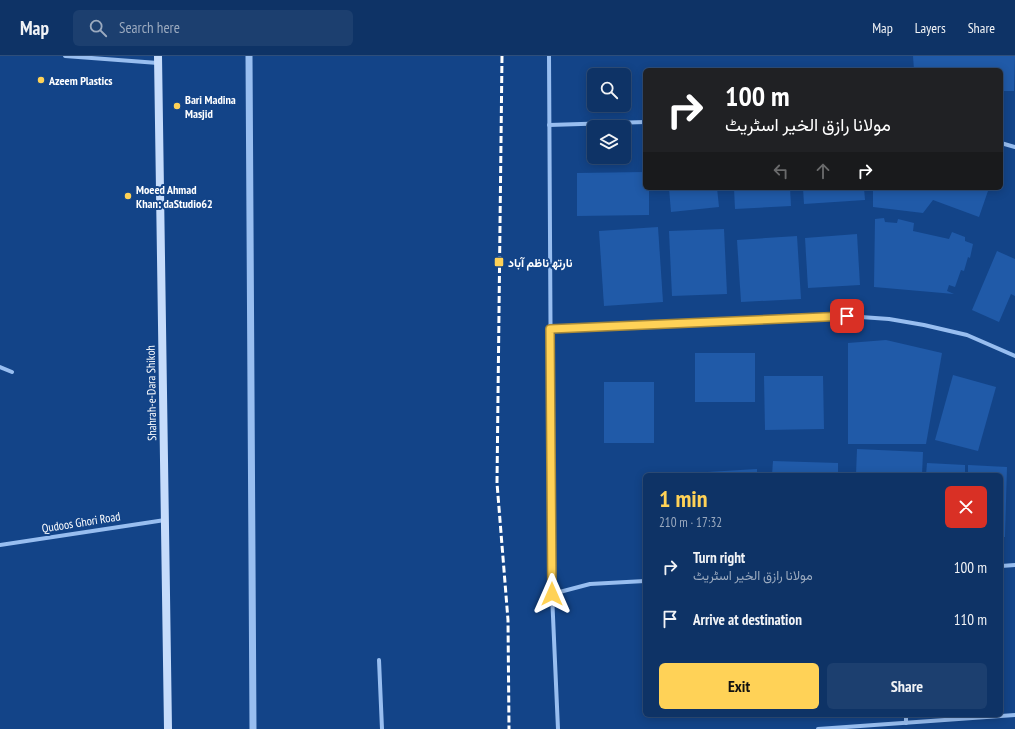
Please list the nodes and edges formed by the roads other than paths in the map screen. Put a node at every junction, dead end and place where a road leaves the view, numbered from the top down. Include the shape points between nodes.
1 (65, 56) edge
2 (249, 56) edge
3 (549, 56) edge
4 (158, 60) edge
5 (643, 122) edge
6 (549, 125) junction
7 (1003, 144) edge
8 (1015, 147) edge
9 (550, 329) junction
10 (1015, 356) edge
11 (0, 367) edge
12 (12, 372) dead end
13 (165, 520) junction
14 (0, 545) edge
15 (1015, 565) edge
16 (1003, 566) edge
17 (643, 581) edge
18 (552, 594) junction
19 (379, 660) dead end
20 (1015, 715) edge
21 (1003, 716) edge
22 (906, 717) edge
23 (988, 717) edge
24 (906, 723) junction
25 (168, 729) edge
26 (253, 729) edge
27 (382, 729) edge
28 (558, 729) edge
29 (818, 729) edge

1 - 4 street
2 - 26 street
3 - 6 street
4 - 13 main road, Shahrah-e-Dara Shikoh
5 - 6 street
6 - 9 street
7 - 8 street
9 - 10 street via 847,316 924,325 967,335
9 - 18 street
11 - 12 street
13 - 14 street, Qudoos Ghori Road
13 - 25 main road, Shahrah-e-Dara Shikoh
15 - 16 street
17 - 18 street via 590,584
18 - 28 street
19 - 27 street
20 - 21 street
22 - 24 street
23 - 24 street
24 - 29 street

